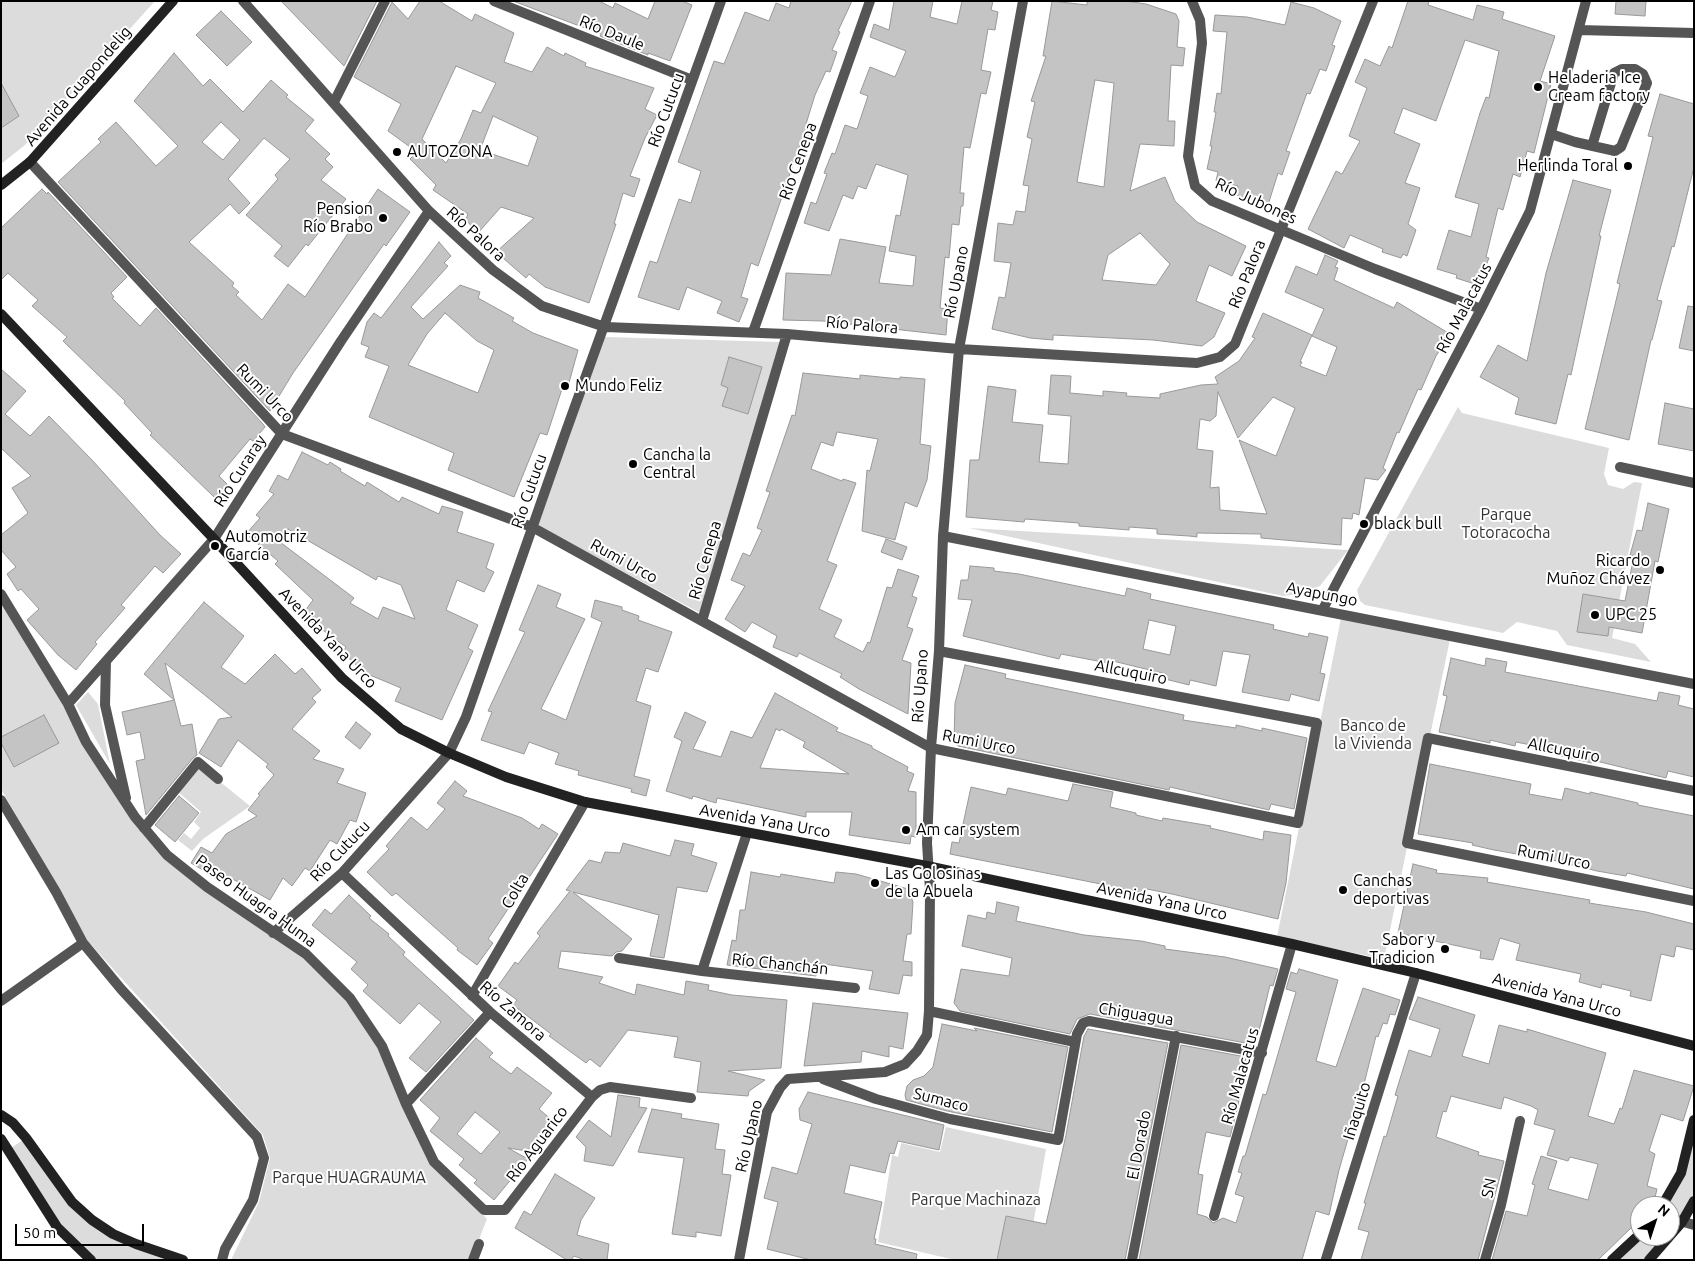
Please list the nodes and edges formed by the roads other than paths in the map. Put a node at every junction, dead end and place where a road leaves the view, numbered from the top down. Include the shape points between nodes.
1 (172, 1) edge
2 (243, 1) edge
3 (384, 1) edge
4 (494, 1) edge
5 (721, 1) edge
6 (870, 1) edge
7 (1023, 1) edge
8 (1192, 1) edge
9 (1373, 1) edge
10 (1586, 1) edge
11 (1579, 30) junction
12 (1694, 33) edge
13 (692, 80) junction
14 (334, 102) junction
15 (1551, 134) junction
16 (1592, 146) junction
17 (30, 162) junction
18 (1, 185) edge
19 (429, 211) junction
20 (1281, 230) junction
21 (1481, 309) junction
22 (1, 314) edge
23 (605, 327) junction
24 (753, 332) junction
25 (787, 334) junction
26 (959, 350) junction
27 (282, 434) junction
28 (1620, 467) dead end
29 (1694, 484) edge
30 (532, 527) junction
31 (943, 536) junction
32 (214, 539) junction
33 (1, 594) edge
34 (1323, 610) junction
35 (702, 621) junction
36 (938, 651) junction
37 (106, 661) junction
38 (1694, 684) edge
39 (68, 704) junction
40 (931, 748) junction
41 (449, 754) junction
42 (218, 779) dead end
43 (1694, 791) edge
44 (1, 800) edge
45 (585, 802) junction
46 (128, 806) junction
47 (1298, 823) joint
48 (144, 828) junction
49 (747, 833) junction
50 (1407, 843) joint
51 (927, 866) junction
52 (342, 873) junction
53 (1694, 901) edge
54 (273, 933) junction
55 (83, 943) junction
56 (1292, 944) junction
57 (619, 958) dead end
58 (702, 971) junction
59 (1416, 973) junction
60 (855, 988) dead end
61 (472, 996) junction
62 (1, 1001) edge
63 (929, 1011) junction
64 (490, 1012) junction
65 (1176, 1036) junction
66 (1076, 1042) junction
67 (1694, 1046) edge
68 (1262, 1053) junction
69 (820, 1077) junction
70 (592, 1097) junction
71 (691, 1098) dead end
72 (406, 1104) junction
73 (1, 1115) edge
74 (1694, 1120) edge
75 (1520, 1121) dead end
76 (1, 1138) edge
77 (1058, 1140) joint
78 (1667, 1196) edge
79 (1694, 1201) edge
80 (505, 1210) joint
81 (1214, 1216) dead end
82 (1682, 1222) junction
83 (1694, 1226) edge
84 (1630, 1243) edge
85 (479, 1244) dead end
86 (1326, 1259) edge
87 (91, 1260) edge
88 (183, 1260) edge
89 (222, 1260) edge
90 (473, 1260) edge
91 (739, 1260) edge
92 (1132, 1260) edge
93 (1485, 1260) edge
94 (1612, 1260) edge
95 (1649, 1260) edge

1 - 17 street, Avenida Guapondelig
2 - 14 street, Río Palora
3 - 14 street
4 - 13 street, Río Daule
5 - 13 street, Río Cutucu
6 - 24 street, Río Cenepa
7 - 26 street, Río Upano
8 - 20 street, Río Jubones via 1200,20 1202,43 1188,156 1195,186 1212,201
9 - 20 street, Río Palora
10 - 11 street, Río Malacatus
11 - 12 street
11 - 15 street, Río Malacatus
13 - 23 street, Río Cutucu
14 - 19 street, Río Palora
15 - 16 street
15 - 21 street, Río Malacatus via 1530,211
16 - 16 street via 1615,150 1621,147 1647,83 1643,74 1635,69 1614,73
17 - 18 street, Avenida Guapondelig
17 - 27 street, Rumi Urco
19 - 23 street, Río Palora via 493,270 542,306
19 - 27 street, Río Curaray
20 - 21 street, Río Jubones
20 - 26 street, Río Palora via 1235,344 1220,357 1197,363
21 - 34 street, Río Malacatus
22 - 32 street, Avenida Yana Urco
23 - 24 street, Río Palora
23 - 30 street, Río Cutucu
24 - 25 street, Río Palora
25 - 26 street, Río Palora
25 - 35 street, Río Cenepa
26 - 31 street, Río Upano
27 - 30 street, Rumi Urco
27 - 32 street, Río Curaray
28 - 29 street
30 - 35 street, Rumi Urco
30 - 41 street, Río Cutucu via 466,717
31 - 34 street, Ayapungo
31 - 36 street, Río Upano
32 - 37 street, Río Curaray
32 - 41 street, Avenida Yana Urco via 342,678 401,730
33 - 39 street, Paseo Huagra Huma
34 - 38 street, Ayapungo
35 - 40 street, Rumi Urco
36 - 40 street, Río Upano
36 - 47 street, Allcuquiro via 1317,723
37 - 39 street, Río Curaray
37 - 46 street via 104,705
39 - 46 street, Paseo Huagra Huma via 86,742
40 - 47 street, Rumi Urco
40 - 51 street, Río Upano
41 - 45 street, Avenida Yana Urco via 506,777
41 - 52 street, Río Cutucu
42 - 48 street via 198,762
43 - 50 street, Allcuquiro via 1428,738
44 - 55 street
45 - 49 street, Avenida Yana Urco
45 - 61 street, Colta
46 - 48 street, Paseo Huagra Huma
48 - 54 street, Paseo Huagra Huma via 174,860
49 - 51 street, Avenida Yana Urco
49 - 58 street, Río Chanchán
50 - 53 street, Rumi Urco
51 - 56 street, Avenida Yana Urco
51 - 63 street, Río Upano via 930,890
52 - 54 street, Río Cutucu
52 - 61 street, Río Zamora
54 - 72 street, Paseo Huagra Huma via 306,954 350,998 382,1046
55 - 62 street
55 - 89 street via 258,1137 264,1158 253,1200
56 - 59 street, Avenida Yana Urco
56 - 68 street, Río Malacatus
57 - 58 street, Río Chanchán
58 - 60 street, Río Chanchán
59 - 67 street, Avenida Yana Urco
59 - 86 street, Iñaquito
61 - 64 street, Río Zamora
63 - 66 street
63 - 69 street, Río Upano via 927,1035 905,1064 885,1072
64 - 70 street, Río Zamora
64 - 72 street
65 - 66 street, Chiguagua via 1090,1021 1079,1028
65 - 68 street, Chiguagua
65 - 92 street, El Dorado
66 - 77 street, Chiguagua
68 - 81 street, Río Malacatus
69 - 77 street, Sumaco via 894,1104 950,1119
69 - 91 street, Río Upano via 788,1079 772,1099
70 - 71 street via 610,1087
70 - 80 street, Río Aguarico
72 - 80 street, Paseo Huagra Huma via 434,1162 484,1210
73 - 88 street via 26,1138 72,1202 92,1220 113,1234
74 - 78 street via 1680,1173
75 - 93 street, SN
76 - 87 street via 58,1226
79 - 82 street
82 - 83 street
82 - 95 street
84 - 94 street
85 - 90 street

